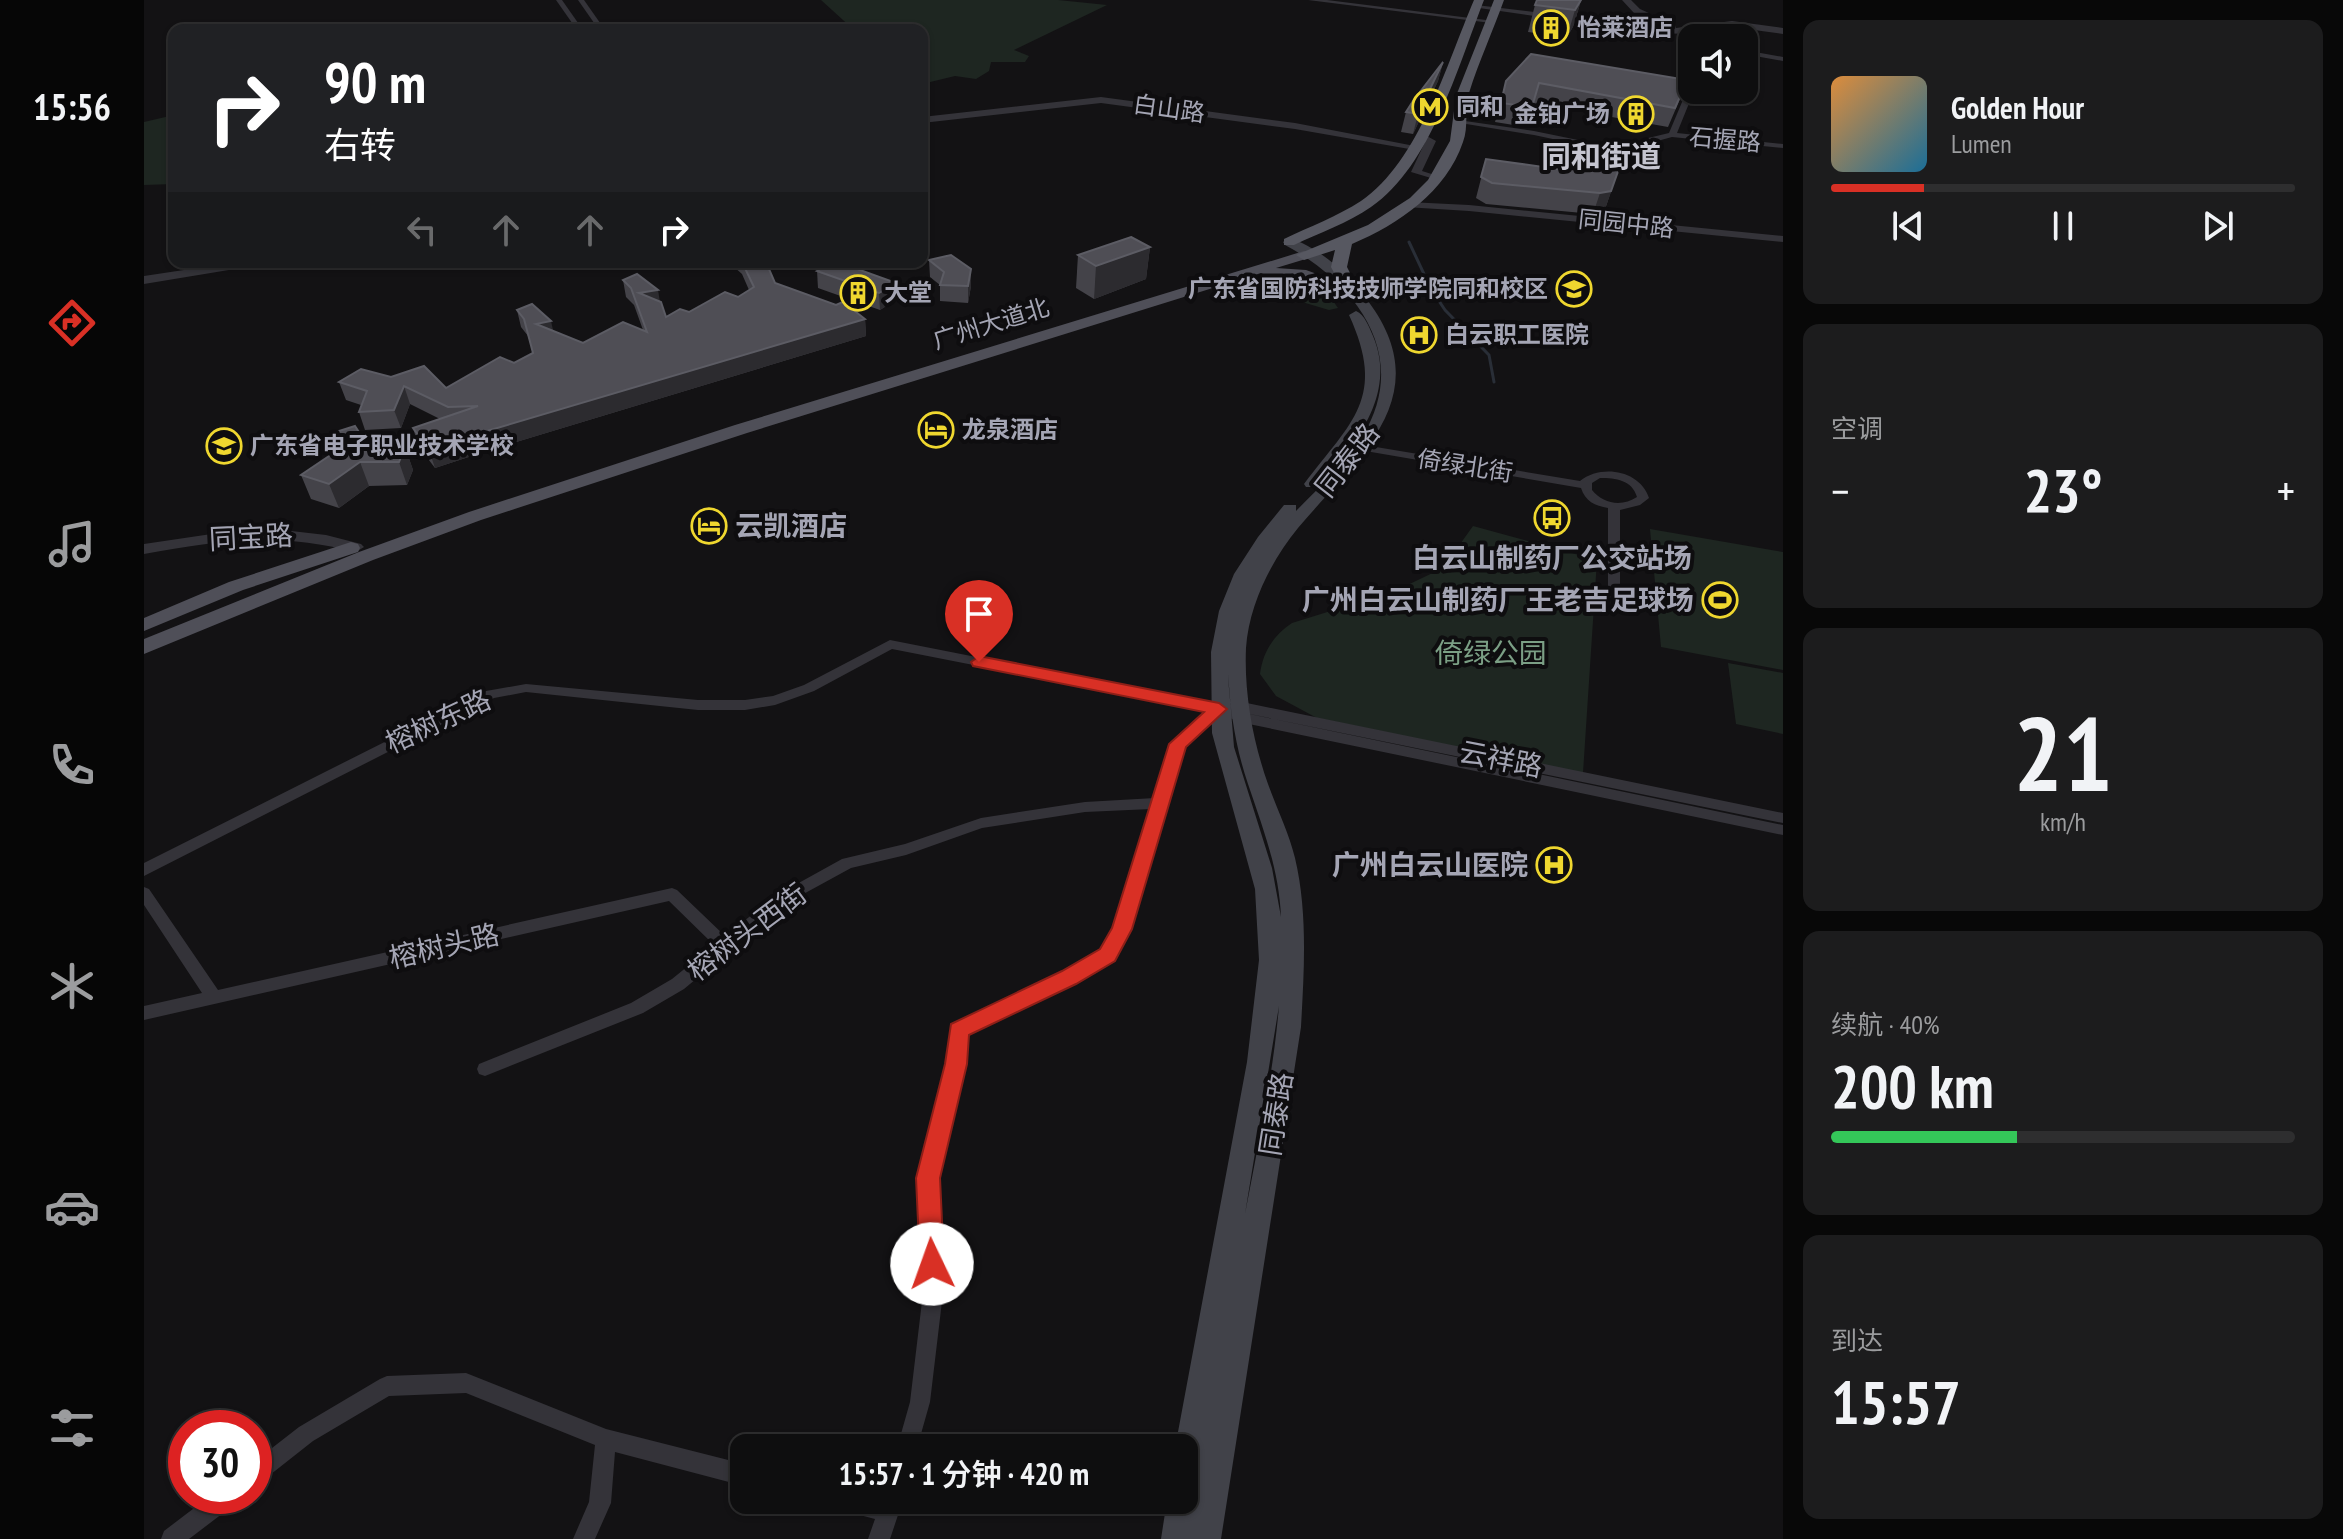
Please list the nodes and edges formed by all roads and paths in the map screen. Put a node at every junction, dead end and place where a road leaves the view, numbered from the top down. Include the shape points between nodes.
1 (559, 0) edge
2 (581, 0) edge
3 (1311, 0) edge
4 (1626, 0) edge
5 (1477, 3) edge
6 (1495, 10) edge
7 (1470, 19) junction
8 (576, 24) edge
9 (598, 24) edge
10 (1758, 28) edge
11 (1678, 29) edge
12 (1678, 31) edge
13 (1783, 31) edge
14 (1758, 55) edge
15 (1783, 59) edge
16 (1685, 104) edge
17 (928, 119) edge
18 (1458, 122) junction
19 (1672, 135) junction
20 (1419, 142) junction
21 (1783, 146) edge
22 (1431, 185) junction
23 (1408, 205) junction
24 (1469, 208) junction
25 (1783, 239) edge
26 (1345, 241) junction
27 (1289, 242) junction
28 (1308, 254) junction
29 (221, 268) edge
30 (1243, 272) junction
31 (144, 280) edge
32 (1341, 286) junction
33 (1140, 299) junction
34 (1355, 447) junction
35 (1584, 485) junction
36 (1614, 506) junction
37 (144, 549) edge
38 (361, 551) junction
39 (305, 574) junction
40 (1614, 596) dead end
41 (144, 625) edge
42 (144, 636) edge
43 (144, 647) edge
44 (144, 657) edge
45 (1235, 711) junction
46 (1160, 803) junction
47 (1783, 818) edge
48 (1783, 830) edge
49 (144, 870) edge
50 (144, 893) edge
51 (724, 945) junction
52 (213, 996) junction
53 (144, 1013) edge
54 (485, 1069) dead end
55 (911, 1434) edge
56 (1193, 1434) edge
57 (606, 1439) junction
58 (272, 1461) edge
59 (730, 1471) edge
60 (204, 1514) edge
61 (887, 1514) edge
62 (1180, 1514) edge
63 (172, 1539) edge
64 (584, 1539) edge
65 (879, 1539) edge
66 (1176, 1539) edge
67 (1206, 1539) edge

1 - 8 street
2 - 9 street
3 - 7 street
4 - 11 street via 1637,11
5 - 6 street
5 - 7 highway, 广州大道北
6 - 7 street
6 - 12 street
6 - 18 highway, 广州大道北
7 - 20 highway, 广州大道北
10 - 13 street
14 - 15 street
16 - 19 street
17 - 20 street, 白山路 via 1108,101
18 - 19 street, 石握路 via 1623,152
18 - 22 highway, 广州大道北 via 1455,146
19 - 21 street, 石握路
20 - 22 street via 1431,141 1416,172
20 - 27 highway, 广州大道北 via 1402,172 1382,192
22 - 23 highway, 广州大道北
22 - 24 street via 1440,199
23 - 24 street
23 - 26 highway, 广州大道北
24 - 25 street, 同园中路
26 - 28 highway, 广州大道北
26 - 32 highway
27 - 28 main road, 同泰路
27 - 33 main road, 广州大道北
28 - 30 main road, 广州大道北
28 - 32 main road, 同泰路
29 - 31 street
30 - 32 main road via 1295,272
30 - 33 main road, 广州大道北
32 - 34 main road, 同泰路 via 1378,328 1388,366 1382,416
33 - 38 main road, 广州大道北
34 - 35 street, 倚绿北街
34 - 45 main road, 同泰路 via 1258,578 1239,630
35 - 36 street via 1590,496
35 - 36 street via 1590,477 1607,475 1634,483 1643,493 1634,506
36 - 40 street
37 - 38 street, 同宝路 via 254,532 307,534
38 - 39 main road
38 - 41 main road via 236,586
38 - 44 main road via 285,597
39 - 42 main road
39 - 43 main road
45 - 46 street via 1178,744
45 - 47 street, 云祥路
45 - 48 street, 云祥路
45 - 49 street, 榕树东路 via 890,644 819,684 745,705 526,688 491,694
45 - 56 main road, 同泰路 via 1228,762 1263,868 1270,967 1256,1078
45 - 67 main road, 同泰路 via 1287,874 1292,971 1284,1068
46 - 51 street, 榕树头西街 via 1085,807 981,823 847,863 782,899
46 - 55 street via 1122,929 1107,955 959,1030 956,1064 928,1178 933,1293
50 - 52 street
51 - 52 street, 榕树头路 via 672,894
51 - 54 street, 榕树头西街 via 678,984 637,1008
52 - 53 street, 榕树头路
57 - 58 street via 466,1383 387,1386
57 - 59 street
57 - 64 street via 600,1503
60 - 63 street
61 - 65 street
62 - 66 main road

